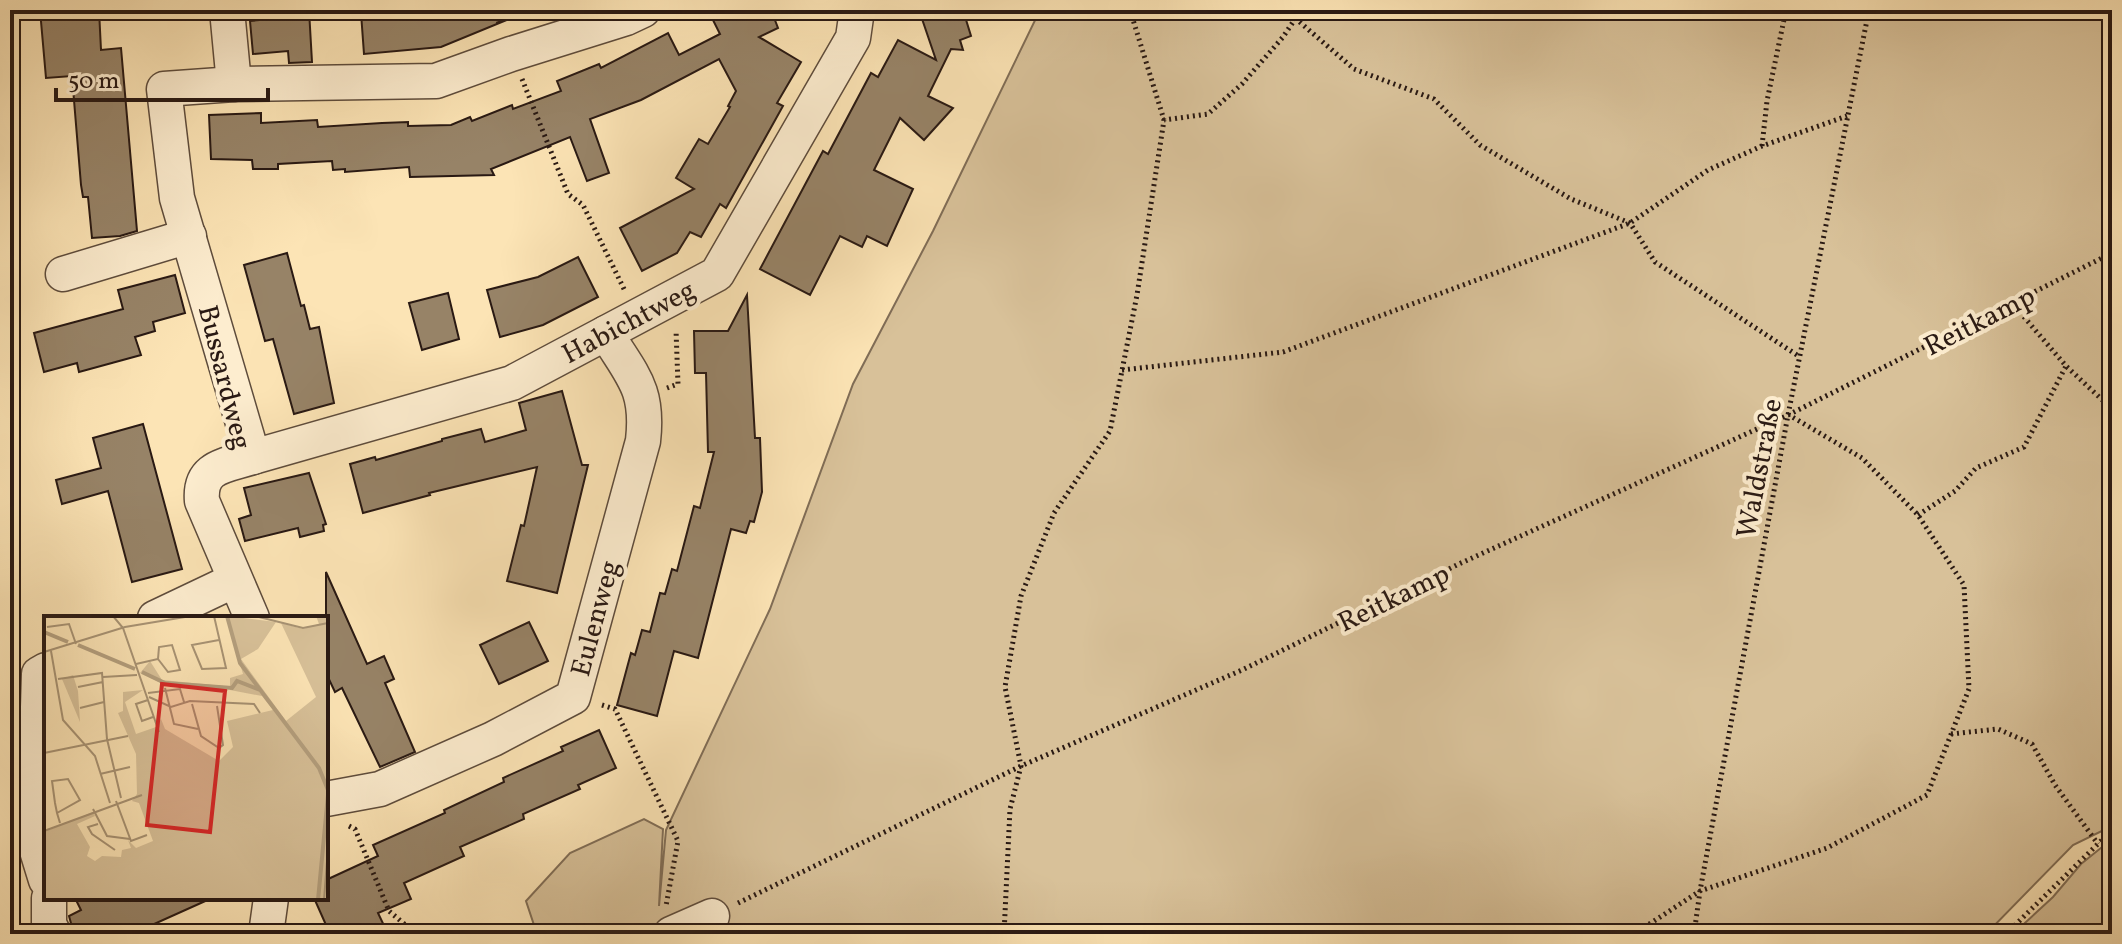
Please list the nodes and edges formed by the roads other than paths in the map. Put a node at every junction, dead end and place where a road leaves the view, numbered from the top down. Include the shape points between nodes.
1 (227, 10) edge
2 (643, 10) edge
3 (857, 10) edge
4 (234, 84) junction
5 (189, 236) junction
6 (63, 274) dead end
7 (606, 333) junction
8 (253, 457) junction
9 (235, 580) junction
10 (159, 616) edge
11 (251, 616) edge
12 (44, 671) edge
13 (333, 811) edge
14 (44, 874) edge
15 (49, 900) edge
16 (271, 900) edge
17 (712, 916) road end
18 (672, 933) edge
19 (54, 934) edge
20 (266, 934) edge

1 - 4 street
2 - 4 street via 436,81
3 - 7 street, Habichtweg via 853,38 717,274
4 - 5 street, Bussardweg via 164,89 177,198
5 - 6 street
5 - 8 street, Bussardweg
7 - 8 street, Habichtweg via 512,383
7 - 13 street, Eulenweg via 642,391 646,415 573,697
8 - 9 street, Bussardweg via 213,470 201,488 206,514
9 - 10 street
9 - 11 street, Bussardweg
12 - 14 street via 39,674 34,841
15 - 19 street
16 - 20 street
17 - 18 street

